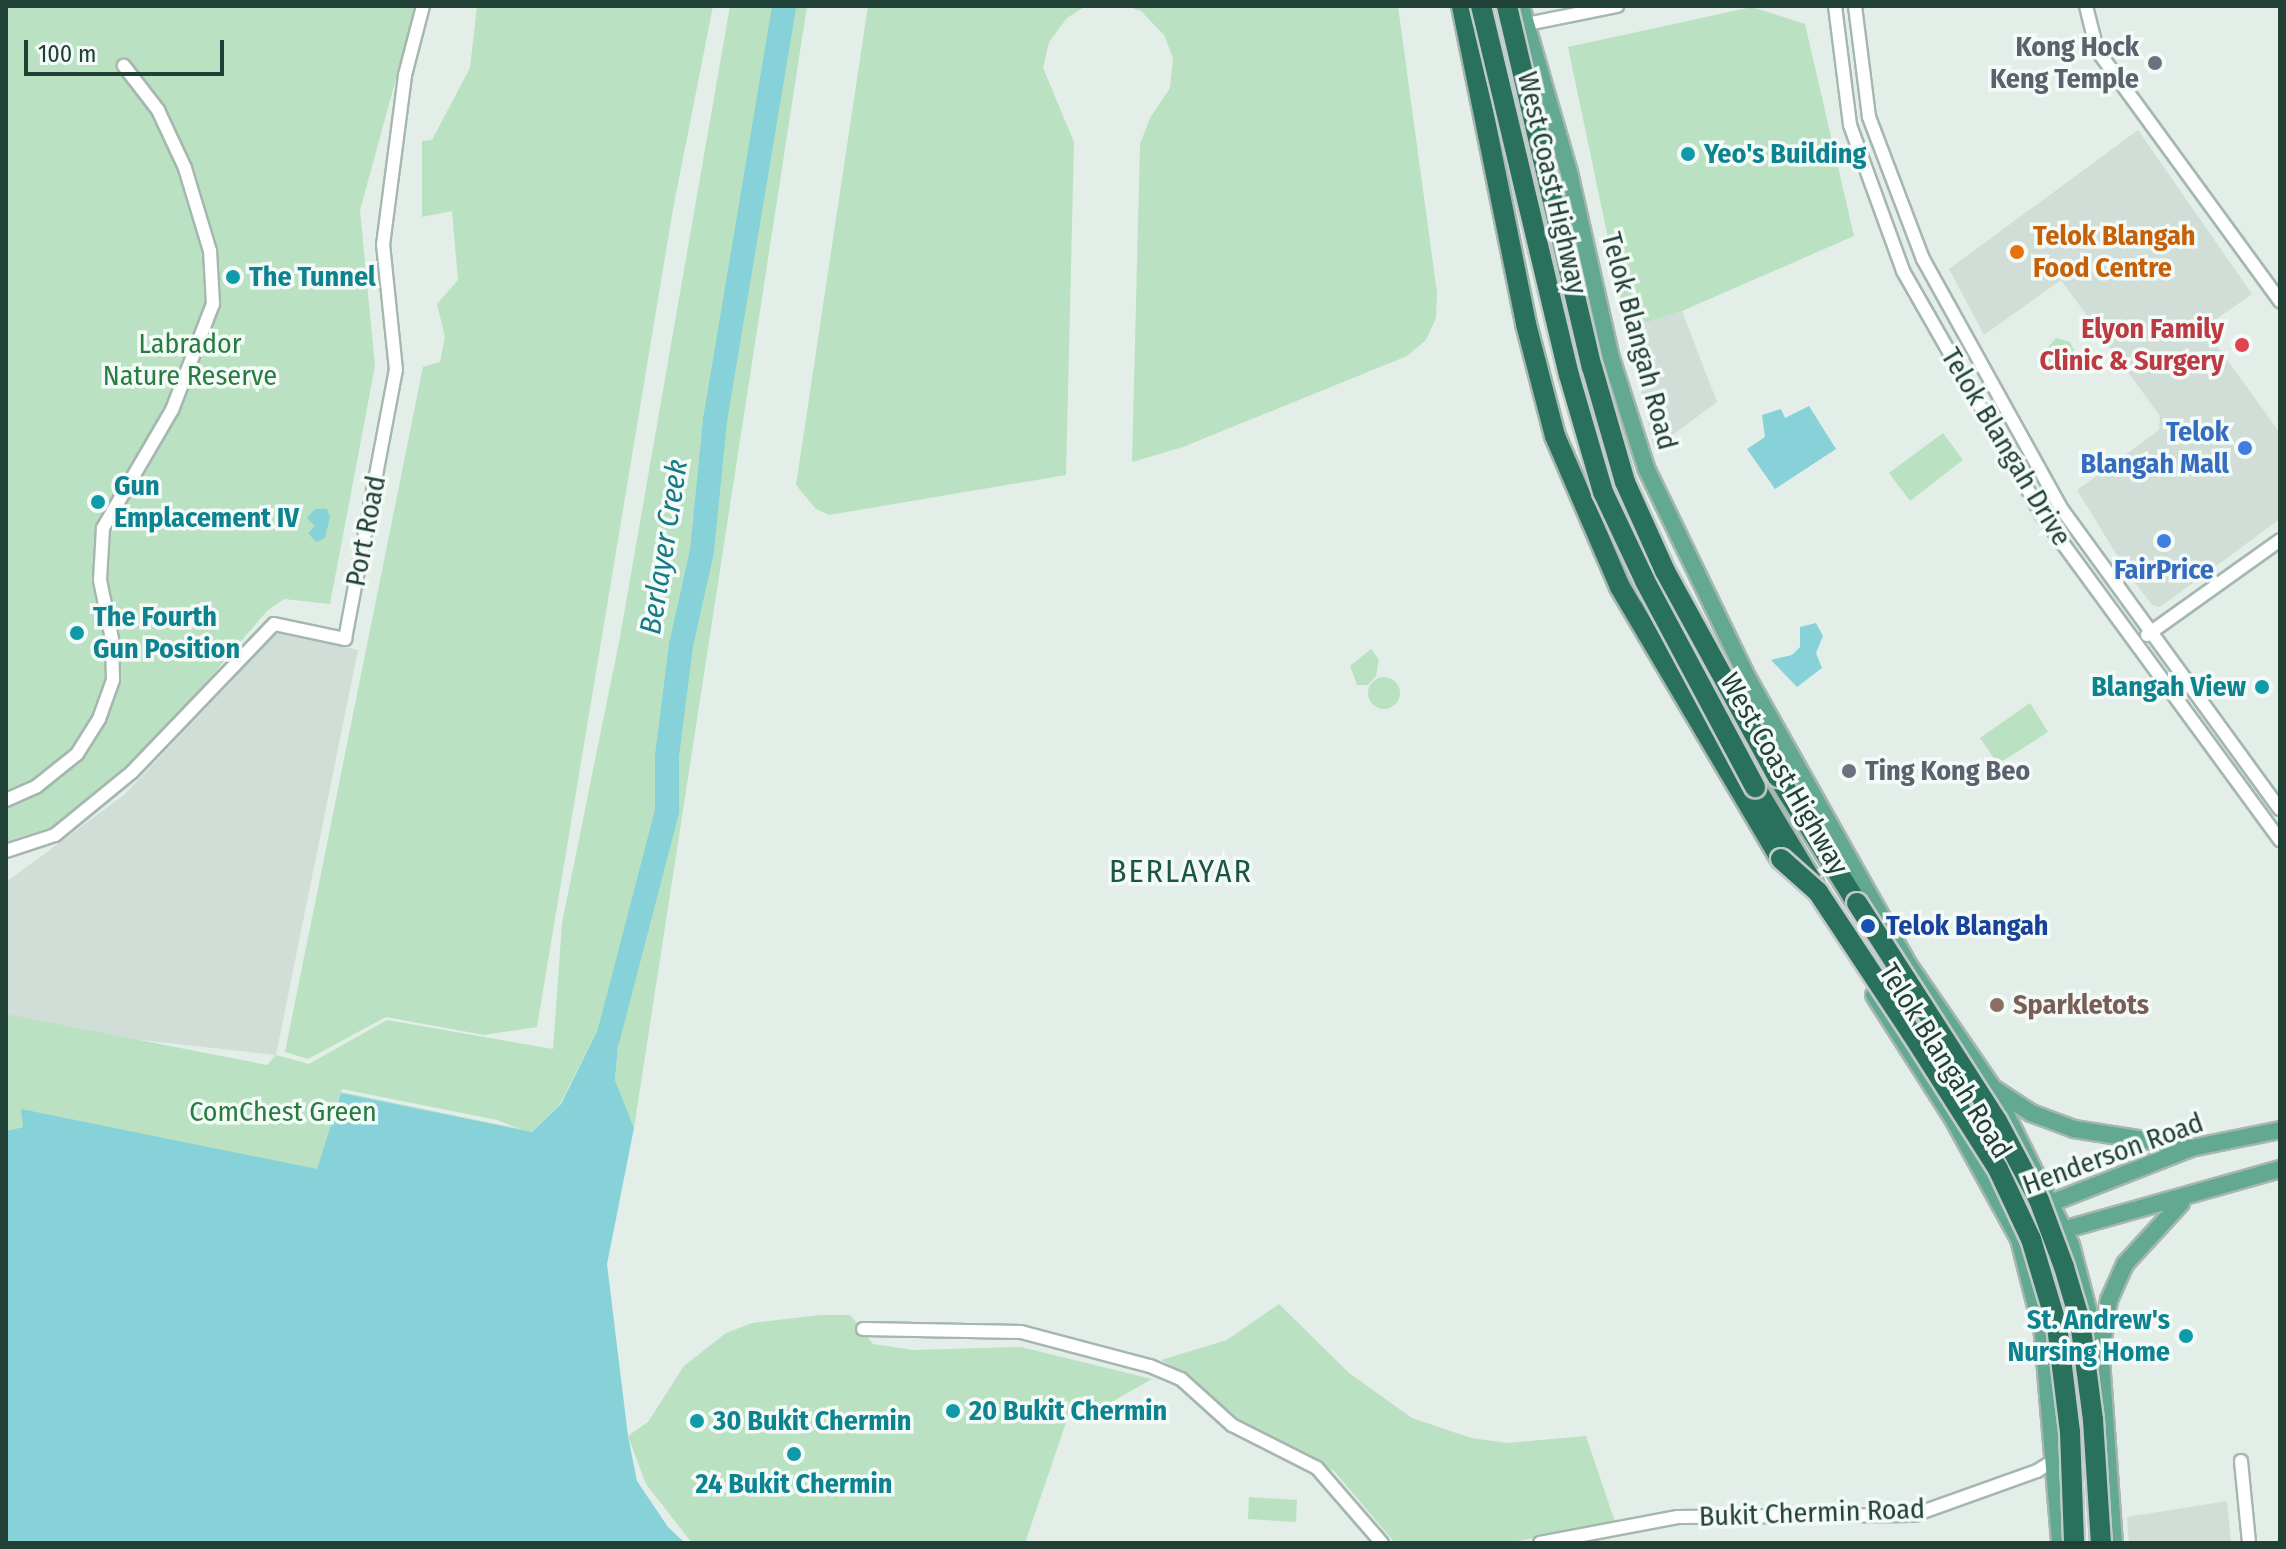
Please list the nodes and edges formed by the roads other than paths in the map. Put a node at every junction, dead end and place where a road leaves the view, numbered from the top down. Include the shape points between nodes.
1 (423, 6) edge
2 (1462, 6) edge
3 (1470, 6) edge
4 (1481, 6) edge
5 (1507, 6) edge
6 (1521, 6) edge
7 (1617, 6) edge
8 (1835, 6) edge
9 (1855, 6) edge
10 (2086, 6) edge
11 (1527, 24) junction
12 (124, 66) dead end
13 (1592, 278) junction
14 (1544, 295) junction
15 (2280, 301) edge
16 (2280, 540) edge
17 (2150, 632) junction
18 (2134, 644) junction
19 (6, 800) edge
20 (2280, 809) edge
21 (2280, 840) edge
22 (8, 853) edge
23 (1818, 892) junction
24 (1922, 987) junction
25 (1890, 1019) junction
26 (1993, 1088) junction
27 (2280, 1130) edge
28 (2191, 1148) junction
29 (2280, 1169) edge
30 (2188, 1197) junction
31 (2053, 1203) junction
32 (2010, 1219) junction
33 (2065, 1231) junction
34 (2019, 1239) junction
35 (863, 1329) dead end
36 (2101, 1359) junction
37 (2108, 1419) junction
38 (2055, 1460) junction
39 (2241, 1461) dead end
40 (1382, 1543) edge
41 (1540, 1543) edge
42 (2060, 1543) edge
43 (2074, 1543) edge
44 (2101, 1543) edge
45 (2114, 1543) edge
46 (2249, 1543) edge

1 - 22 street, Port Road via 405,75 383,245 396,370 345,639 274,624 150,757 55,835
2 - 23 highway, bridge via 1555,436 1589,520 1655,650 1781,859
3 - 14 main road, Telok Blangah Road
4 - 23 highway, West Coast Highway, bridge via 1569,375 1603,492 1713,708
5 - 44 highway, West Coast Highway, bridge via 1592,367 1625,482 1665,571 1778,777 1997,1121 2044,1213 2080,1321
6 - 11 main road, Telok Blangah Road
7 - 11 street
8 - 18 street, Telok Blangah Drive via 1850,125 1903,271 2042,515
9 - 17 street, Telok Blangah Drive via 1869,117 1923,259 2061,508
10 - 15 street via 2097,50
11 - 13 main road, Telok Blangah Road
12 - 19 street via 158,110 185,168 210,251 213,304 172,410 103,528 100,580 112,639 113,680 99,719 77,754 37,786
13 - 14 main road via 1579,289
13 - 24 main road, Telok Blangah Road via 1646,468 1747,677
14 - 25 main road, Telok Blangah Road via 1596,492 1665,642 1779,848
16 - 17 street
17 - 18 street
17 - 20 street, Telok Blangah Drive
18 - 21 street, Telok Blangah Drive
23 - 43 highway, West Coast Highway, bridge via 1998,1169 2031,1239 2057,1326 2070,1432
24 - 25 main road via 1914,1011
24 - 26 main road, Telok Blangah Road
25 - 32 main road, Telok Blangah Road
26 - 28 main road via 2031,1113 2074,1129
26 - 31 main road, Telok Blangah Road
27 - 28 main road, Henderson Road
28 - 31 main road, Henderson Road
29 - 30 main road, Henderson Road
30 - 33 main road, Henderson Road
30 - 36 main road via 2157,1224 2125,1264 2109,1300
31 - 32 main road, Henderson Road
31 - 33 main road, Telok Blangah Road
32 - 34 main road, Telok Blangah Road
33 - 34 main road, Henderson Road
33 - 36 main road, Telok Blangah Road
34 - 38 main road, Telok Blangah Road via 2043,1334
35 - 40 street via 1021,1332 1150,1366 1181,1379 1232,1425 1317,1468
36 - 37 main road, Telok Blangah Road
37 - 38 street, Bukit Chermin Road via 2091,1438
37 - 45 main road, Telok Blangah Road
38 - 41 street, Bukit Chermin Road via 1971,1499 1914,1515 1678,1517
38 - 42 main road, Telok Blangah Road
39 - 46 street

